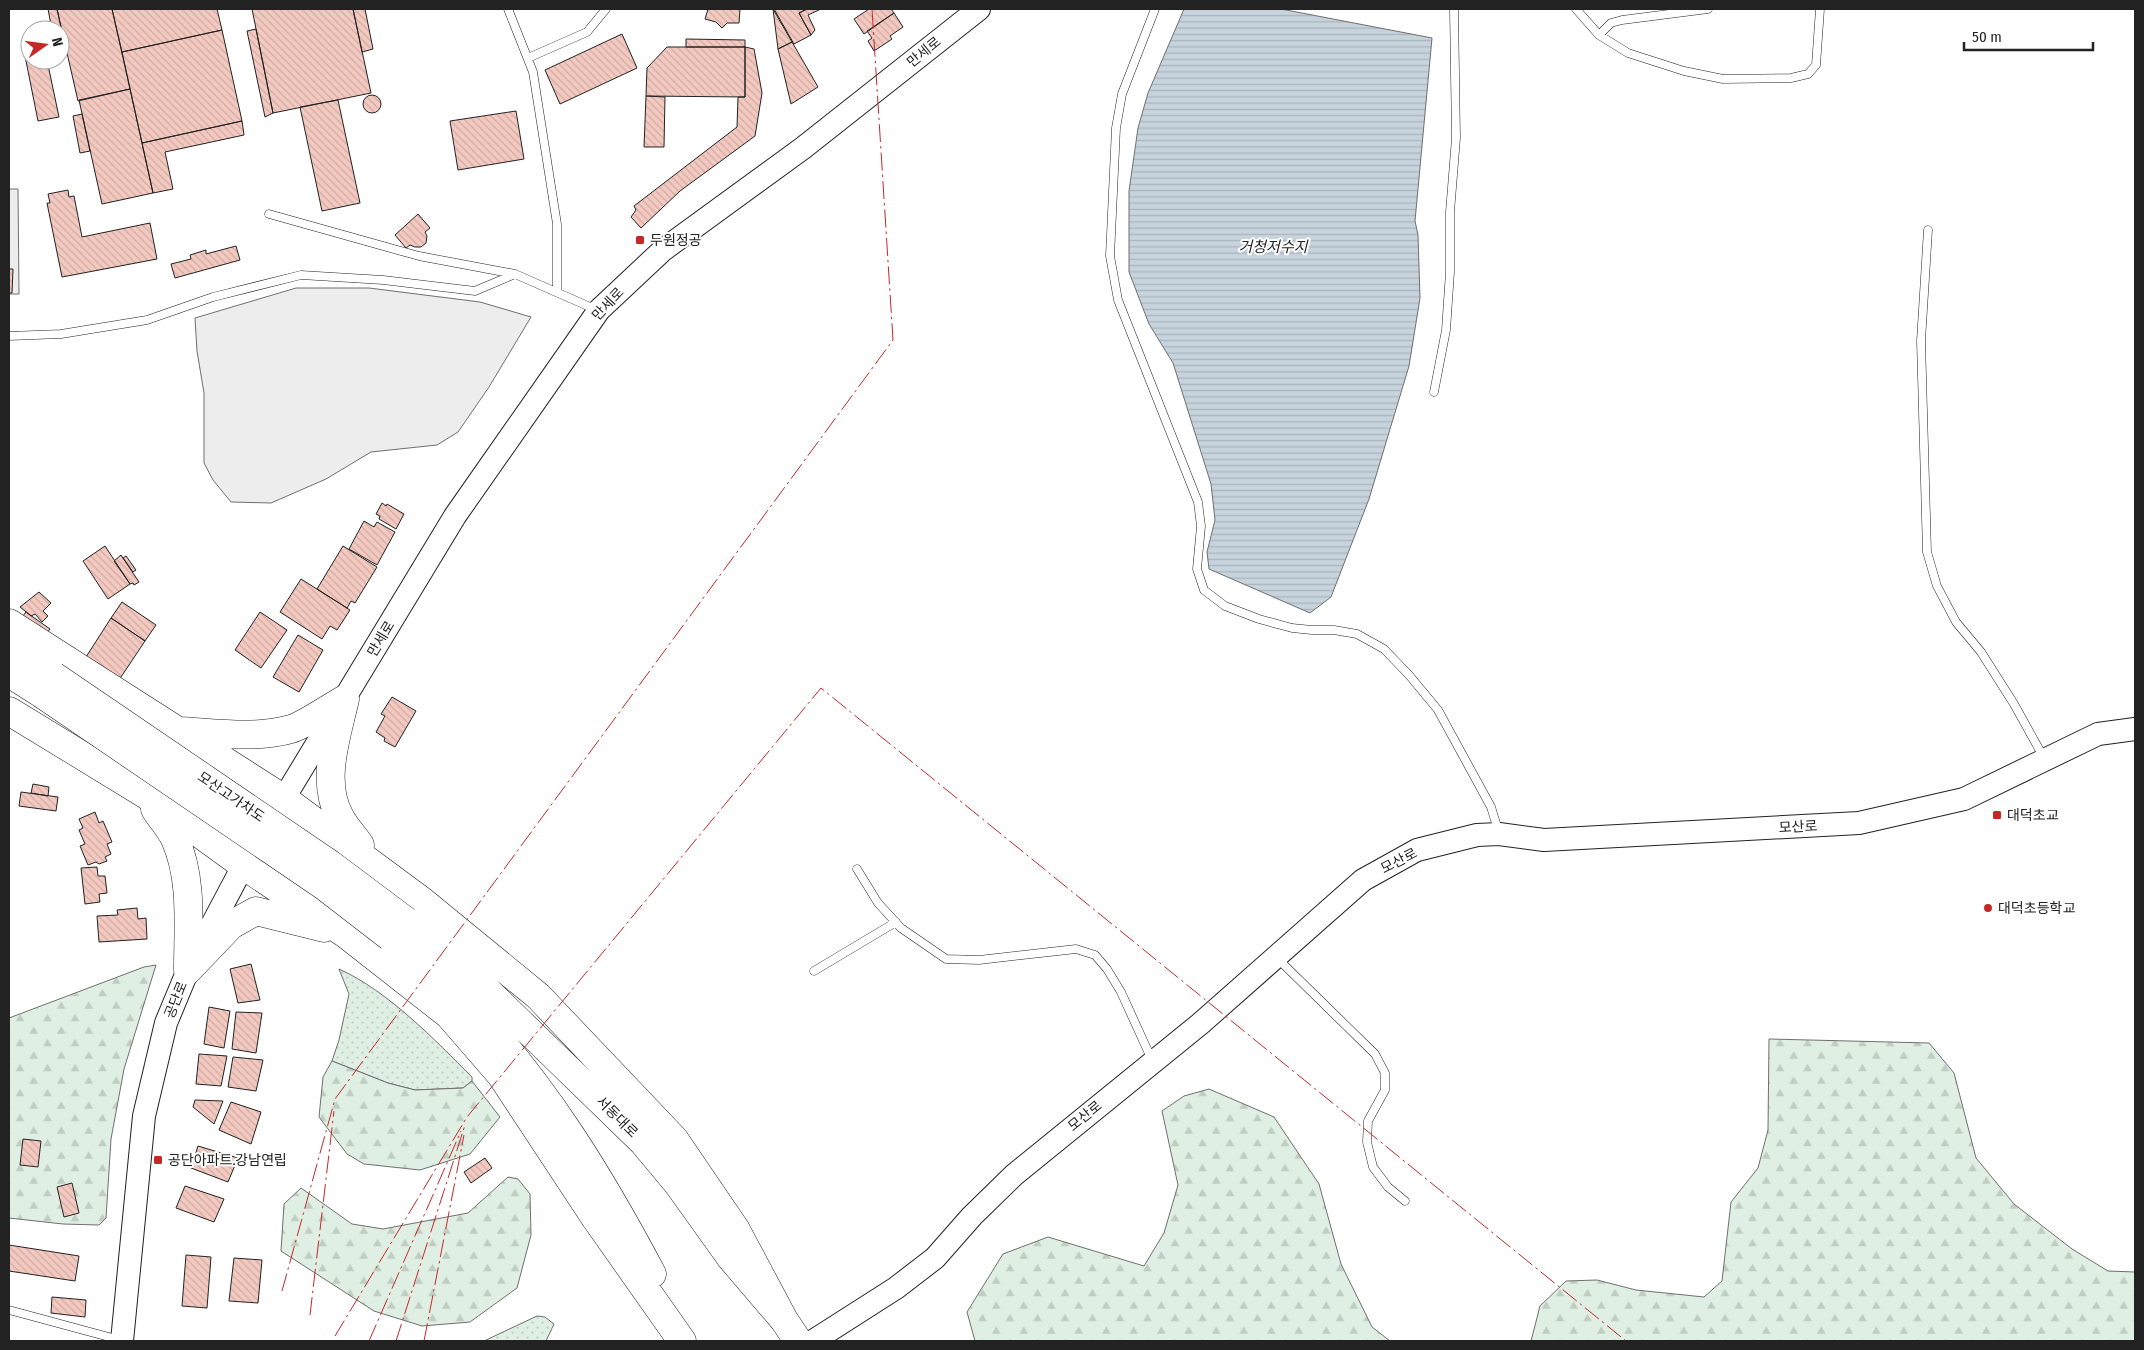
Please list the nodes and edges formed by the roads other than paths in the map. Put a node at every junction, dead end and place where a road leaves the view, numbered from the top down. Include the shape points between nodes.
1 (508, 9) edge
2 (606, 9) edge
3 (978, 9) edge
4 (1155, 9) edge
5 (1454, 9) edge
6 (1576, 9) edge
7 (1708, 9) edge
8 (1820, 9) edge
9 (1599, 36) junction
10 (528, 58) junction
11 (269, 214) dead end
12 (1928, 230) dead end
13 (516, 274) junction
14 (557, 292) junction
15 (599, 310) junction
16 (9, 336) edge
17 (1434, 392) dead end
18 (9, 623) edge
19 (9, 647) edge
20 (9, 673) edge
21 (48, 685) junction
22 (344, 698) junction
23 (9, 711) edge
24 (2135, 728) edge
25 (175, 730) junction
26 (2045, 760) junction
27 (145, 794) junction
28 (284, 798) junction
29 (1499, 834) junction
30 (370, 861) junction
31 (243, 865) junction
32 (856, 869) dead end
33 (896, 922) junction
34 (398, 929) junction
35 (347, 935) junction
36 (1275, 957) junction
37 (188, 970) junction
38 (814, 971) dead end
39 (1153, 1062) junction
40 (1404, 1201) dead end
41 (9, 1310) edge
42 (791, 1330) edge
43 (122, 1341) edge
44 (682, 1341) edge
45 (689, 1341) edge
46 (813, 1341) edge

1 - 10 lane
2 - 10 lane via 587,32
3 - 15 main road, 만세로 via 803,148 663,250
4 - 29 lane via 1122,94 1116,128 1110,256 1118,300 1198,502 1201,526 1197,570 1204,590 1226,606 1259,619 1292,628 1357,634 1384,649 1438,710 1491,807
5 - 17 lane via 1456,138 1449,281 1446,330
6 - 9 lane
7 - 9 lane via 1622,20 1611,23
8 - 9 lane via 1816,64 1808,74 1791,78 1723,79 1692,73 1628,54
10 - 14 lane via 533,72 557,224
11 - 13 lane via 419,256
12 - 26 lane via 1920,341 1927,552 1937,586 1956,622 1981,652
13 - 14 lane
13 - 16 lane via 475,291 384,280 301,275 212,297 147,320 61,334
14 - 15 lane
15 - 22 main road, 만세로 via 455,516
18 - 25 highway
19 - 21 highway
20 - 21 highway
21 - 34 highway, 모산고가차도, bridge via 330,864
22 - 25 highway via 293,729 234,735
22 - 28 main road, 공단로
22 - 30 highway via 330,784 339,816
23 - 27 highway
24 - 26 main road, 모산로 via 2098,734
25 - 28 highway
26 - 29 main road, 모산로 via 1964,799 1859,823 1544,840
27 - 31 highway
27 - 37 highway via 174,838 186,872
28 - 30 highway
28 - 31 main road, 공단로
29 - 36 main road, 모산로 via 1477,835 1417,850 1363,880
30 - 42 highway via 538,996 674,1140 736,1230
31 - 35 highway
31 - 37 main road, 공단로
32 - 33 lane via 878,903
33 - 38 lane
33 - 39 lane via 946,959 979,960 1076,949 1095,955 1122,992
34 - 42 highway, 서동대로 via 468,972 643,1142 731,1258
34 - 45 highway via 523,1067 558,1115 618,1209
35 - 37 highway via 256,911 231,925
35 - 44 highway via 449,1015 501,1075
36 - 39 main road, 모산로
36 - 40 lane via 1375,1054 1385,1073 1385,1090 1368,1121 1367,1142 1373,1167 1388,1188
37 - 43 main road, 공단로 via 166,1023 144,1116
39 - 46 main road, 모산로 via 1014,1175 935,1258 896,1288
41 - 43 lane, 공단로

